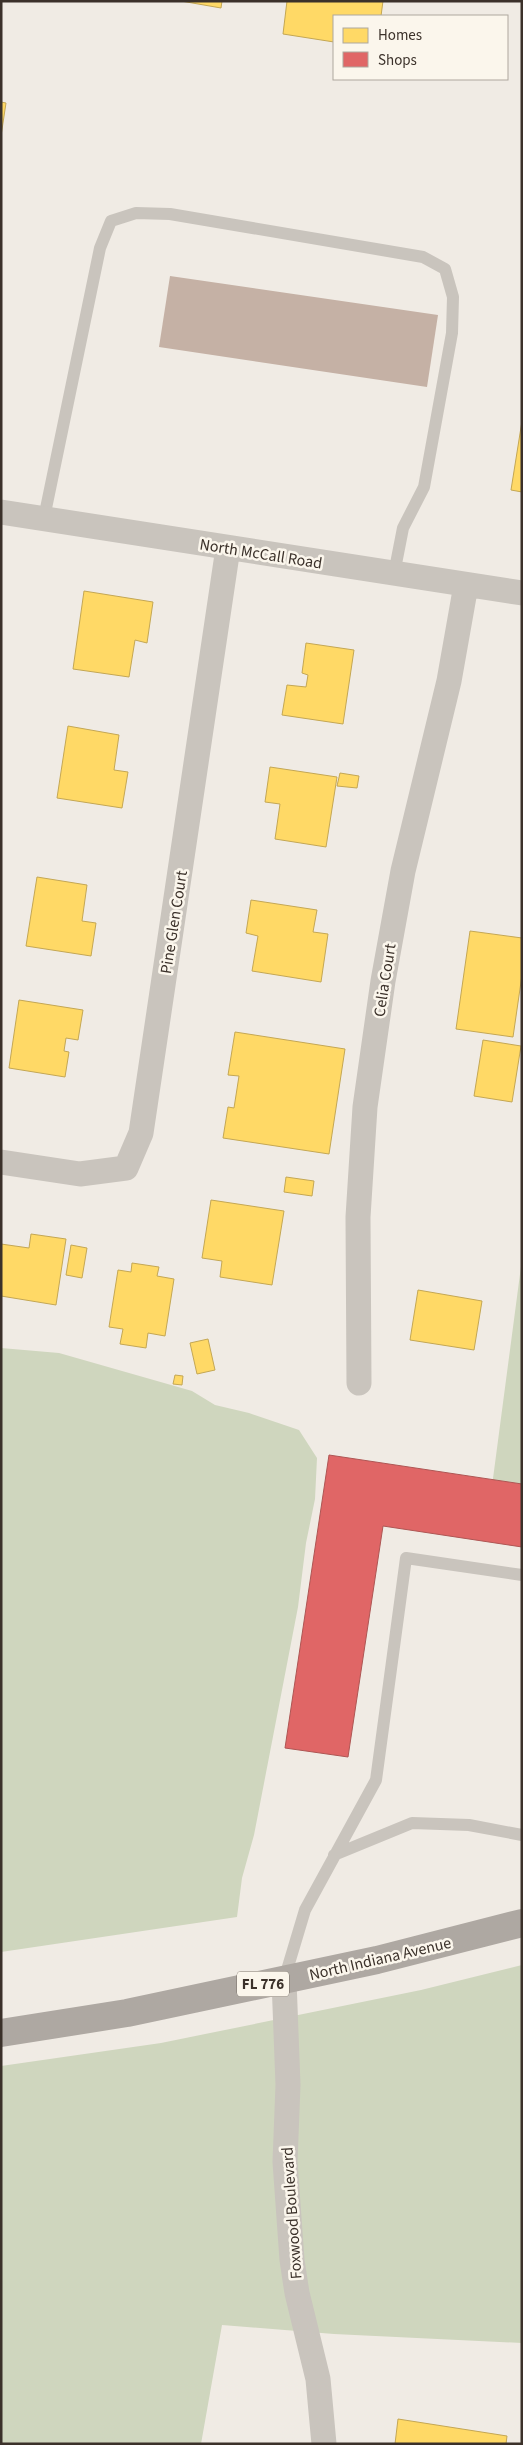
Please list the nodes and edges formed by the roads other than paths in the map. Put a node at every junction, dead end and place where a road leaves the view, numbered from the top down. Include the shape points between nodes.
1 (1, 512) edge
2 (44, 518) junction
3 (228, 548) junction
4 (394, 574) junction
5 (466, 585) junction
6 (522, 593) edge
7 (1, 1162) edge
8 (359, 1384) dead end
9 (522, 1575) edge
10 (522, 1835) edge
11 (334, 1855) junction
12 (522, 1923) edge
13 (284, 1980) junction
14 (1, 2033) edge
15 (324, 2444) edge

1 - 2 street, North McCall Road
2 - 3 street, North McCall Road
2 - 4 lane via 103,241 111,221 136,213 170,214 422,257 445,269 453,297 452,333 424,487 404,528
3 - 4 street, North McCall Road
3 - 7 street, Pine Glen Court via 141,1133 126,1168 80,1174
4 - 5 street, North McCall Road
5 - 6 street, North McCall Road
5 - 8 street, Celia Court via 449,681 403,871 365,1107 358,1216
9 - 11 lane via 406,1558 376,1780
10 - 11 lane via 469,1825 412,1823
11 - 13 lane via 306,1910
12 - 13 main road, North Indiana Avenue / FL 776
13 - 14 main road, North Indiana Avenue / FL 776 via 127,2013
13 - 15 street, Foxwood Boulevard via 288,2085 285,2162 292,2260 318,2379

